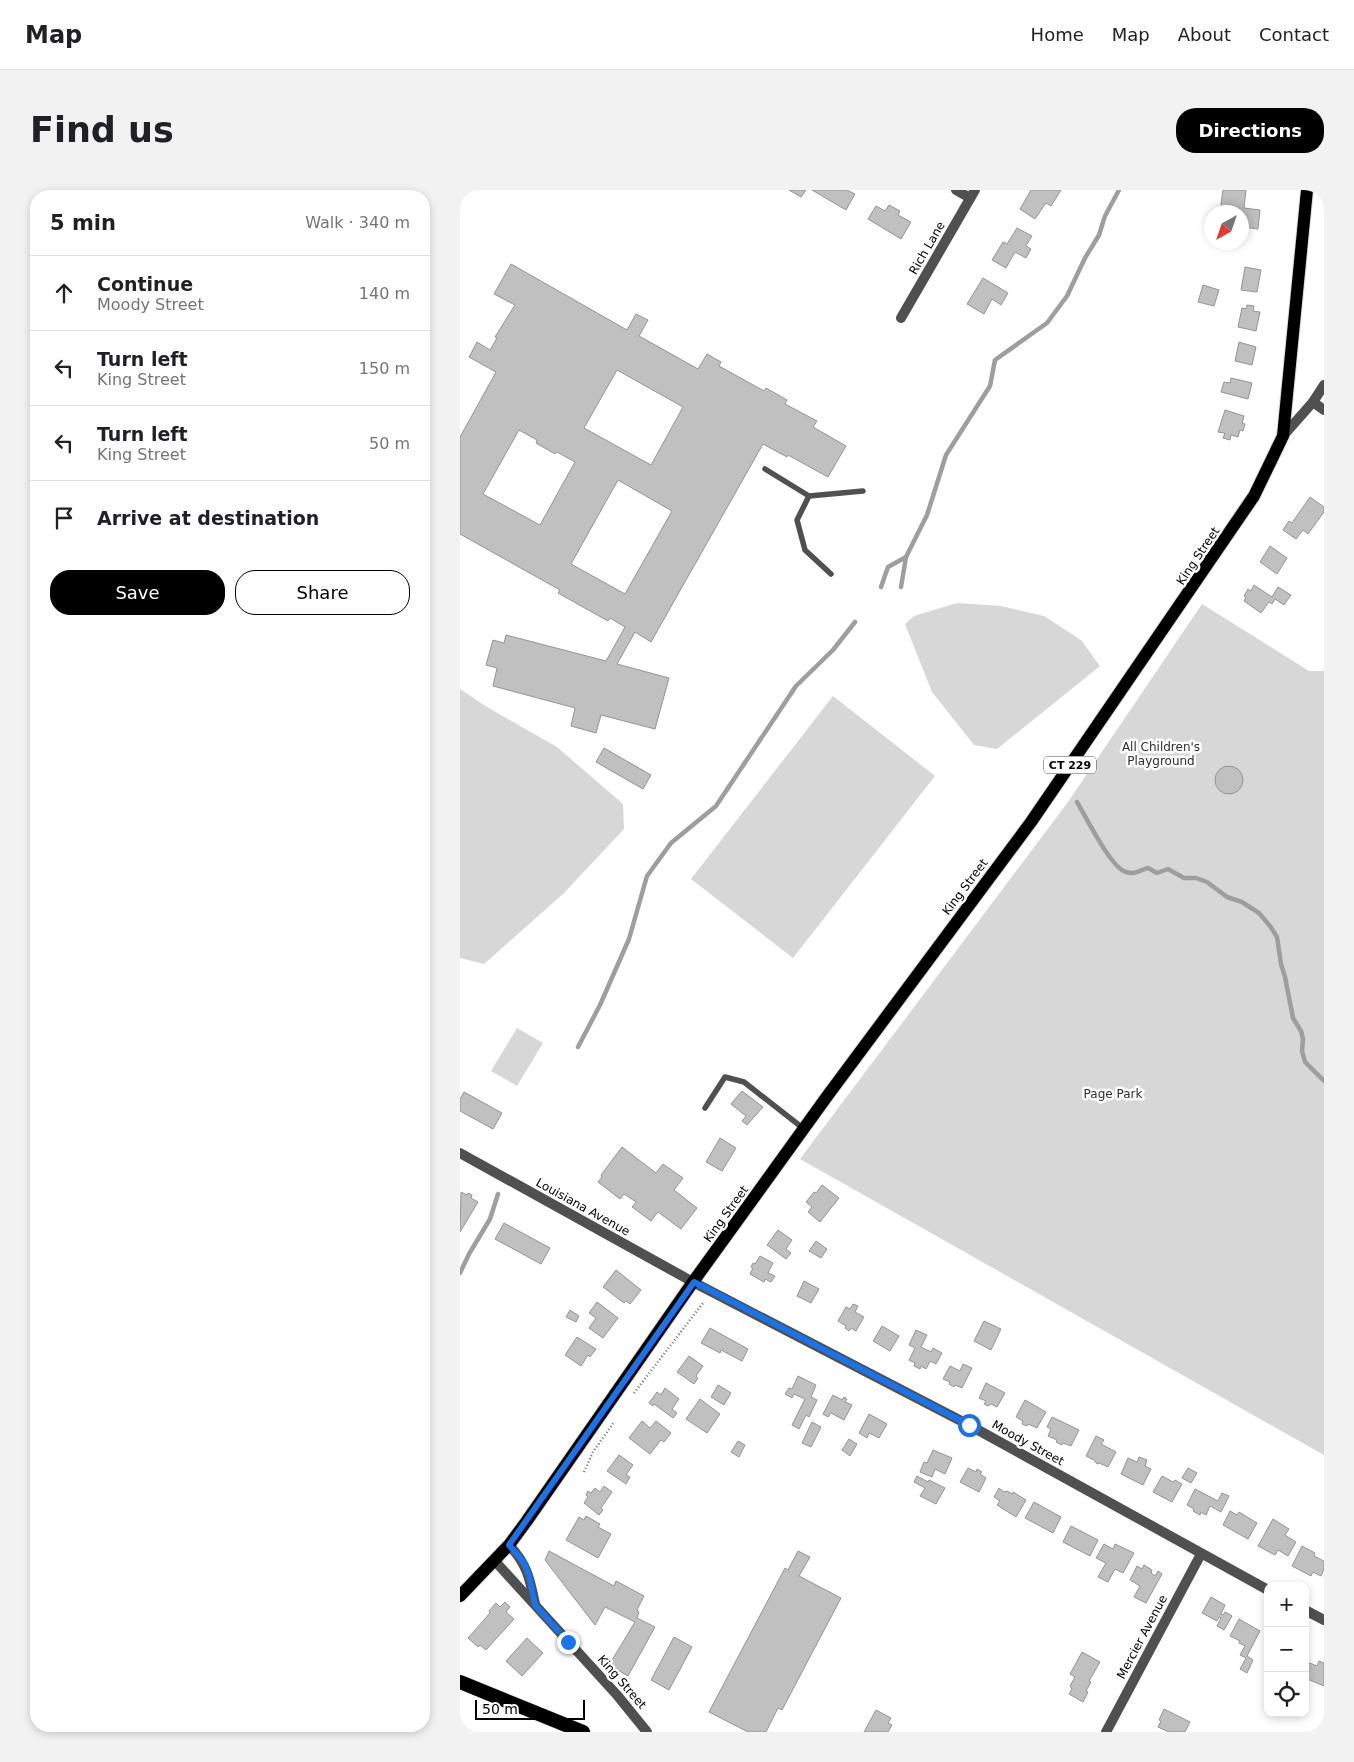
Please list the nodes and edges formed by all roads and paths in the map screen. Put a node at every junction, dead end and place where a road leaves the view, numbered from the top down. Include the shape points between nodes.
1 (956, 190) edge
2 (1307, 190) edge
3 (973, 194) edge
4 (901, 318) dead end
5 (1324, 385) edge
6 (1313, 402) junction
7 (1324, 410) edge
8 (1284, 436) junction
9 (765, 469) dead end
10 (863, 491) dead end
11 (809, 496) junction
12 (831, 574) dead end
13 (704, 1108) dead end
14 (804, 1128) junction
15 (460, 1153) edge
16 (694, 1282) junction
17 (704, 1303) dead end
18 (632, 1395) dead end
19 (615, 1420) dead end
20 (584, 1472) dead end
21 (509, 1545) junction
22 (1201, 1554) junction
23 (494, 1560) junction
24 (1264, 1588) edge
25 (462, 1590) edge
26 (535, 1605) junction
27 (1309, 1612) edge
28 (1324, 1620) edge
29 (460, 1682) edge
30 (583, 1732) edge
31 (647, 1732) edge
32 (1106, 1732) edge

1 - 3 street
2 - 8 main road, King Street / CT 229
3 - 4 street, Rich Lane
5 - 6 street
6 - 7 street
6 - 8 street
8 - 14 main road, King Street / CT 229 via 1254,496 1104,717 1025,830
9 - 11 lane
10 - 11 lane
11 - 12 lane via 797,520 805,550
13 - 14 lane via 725,1077 744,1082
14 - 16 main road, King Street / CT 229
15 - 16 street, Louisiana Avenue
16 - 21 main road, King Street / CT 229
16 - 22 street, Moody Street via 969,1425
17 - 18 path
19 - 20 path via 593,1452
21 - 23 main road, King Street / CT 229
21 - 26 street via 524,1563
22 - 24 street, Moody Street
22 - 32 street, Mercier Avenue
23 - 25 main road, King Street / CT 229
23 - 26 street, King Street
26 - 31 street, King Street
27 - 28 street
29 - 30 highway

